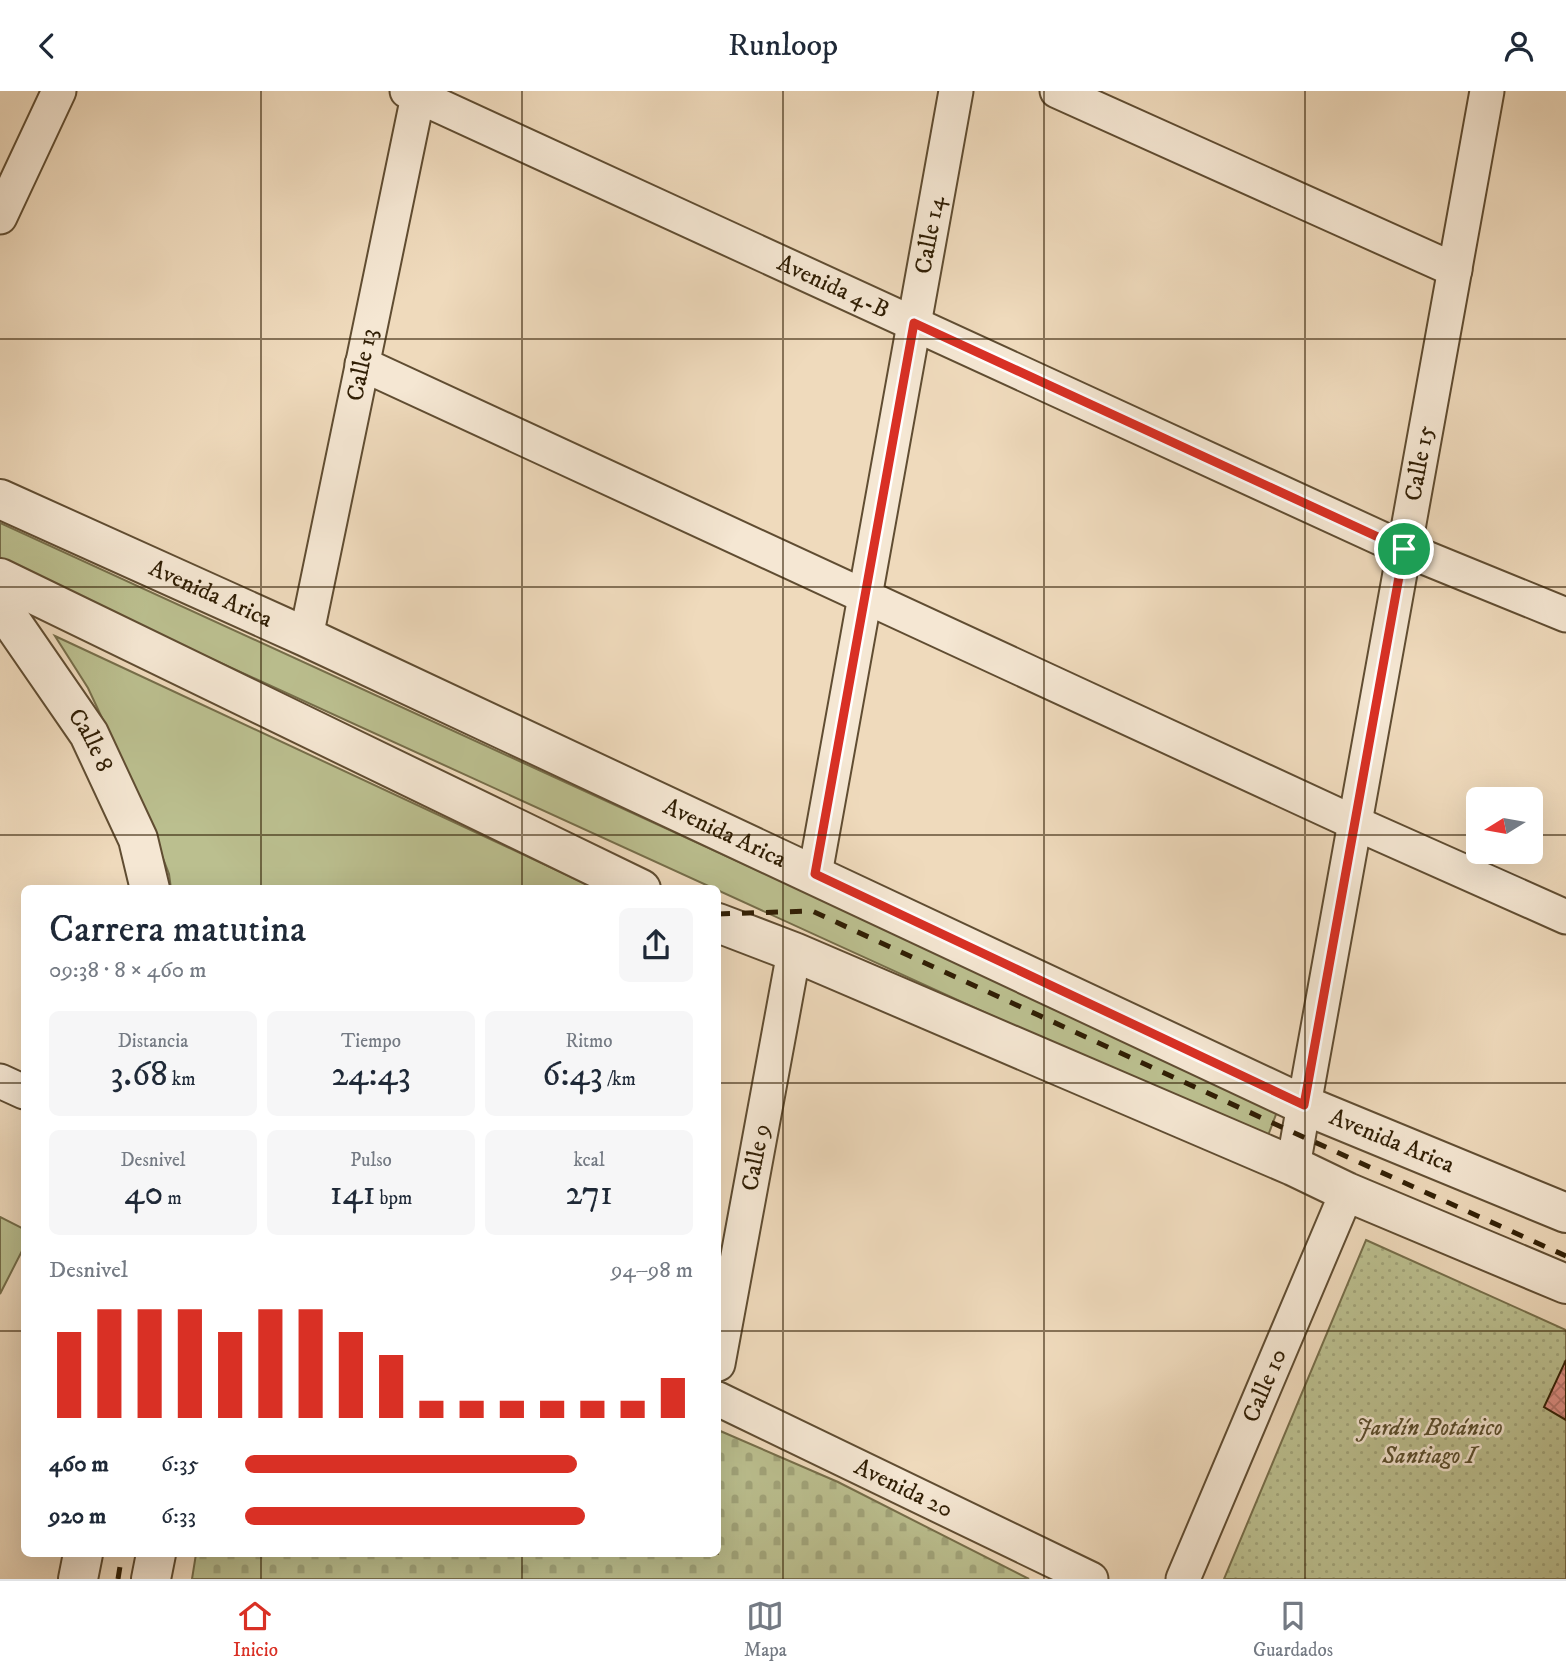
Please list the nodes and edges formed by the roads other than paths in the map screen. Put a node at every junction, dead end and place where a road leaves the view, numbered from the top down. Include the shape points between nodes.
1 (60, 91) edge
2 (956, 91) edge
3 (1057, 91) edge
4 (1487, 91) edge
5 (415, 93) edge
6 (0, 217) edge
7 (1455, 270) junction
8 (914, 323) junction
9 (362, 364) junction
10 (0, 499) edge
11 (1404, 549) junction
12 (0, 578) edge
13 (865, 596) junction
14 (0, 605) edge
15 (1566, 615) edge
16 (306, 637) junction
17 (1355, 823) junction
18 (815, 874) junction
19 (149, 885) edge
20 (633, 885) edge
21 (1566, 917) edge
22 (729, 934) edge
23 (794, 952) junction
24 (0, 1081) edge
25 (21, 1091) edge
26 (1304, 1105) junction
27 (1293, 1166) junction
28 (1347, 1192) junction
29 (1566, 1213) edge
30 (1566, 1284) edge
31 (721, 1348) edge
32 (721, 1400) edge
33 (82, 1557) edge
34 (155, 1557) edge
35 (78, 1579) edge
36 (151, 1579) edge
37 (1091, 1579) edge
38 (1183, 1579) edge

1 - 6 street
2 - 8 street, Calle 14
3 - 7 street
4 - 7 street, Calle 15
5 - 8 street, Avenida 4-B
5 - 9 street, Calle 13
7 - 11 street, Calle 15
8 - 11 street, Avenida 4-B
8 - 13 street, Calle 14
9 - 13 street
9 - 16 street, Calle 13
10 - 16 street, Avenida Arica
11 - 15 street, Avenida 4-B
11 - 17 street, Calle 15
12 - 20 street
13 - 17 street
13 - 18 street, Calle 14
14 - 19 street, Calle 8 via 89,734 138,839
16 - 18 street, Avenida Arica
17 - 21 street
17 - 26 street, Calle 15
18 - 26 street, Avenida Arica
22 - 23 street
23 - 27 street
23 - 31 street, Calle 9
24 - 25 street
26 - 27 street, Calle 15
26 - 29 street, Avenida Arica
27 - 28 street
28 - 30 street
28 - 38 street, Calle 10
32 - 37 street, Avenida 20
33 - 35 street
34 - 36 street

